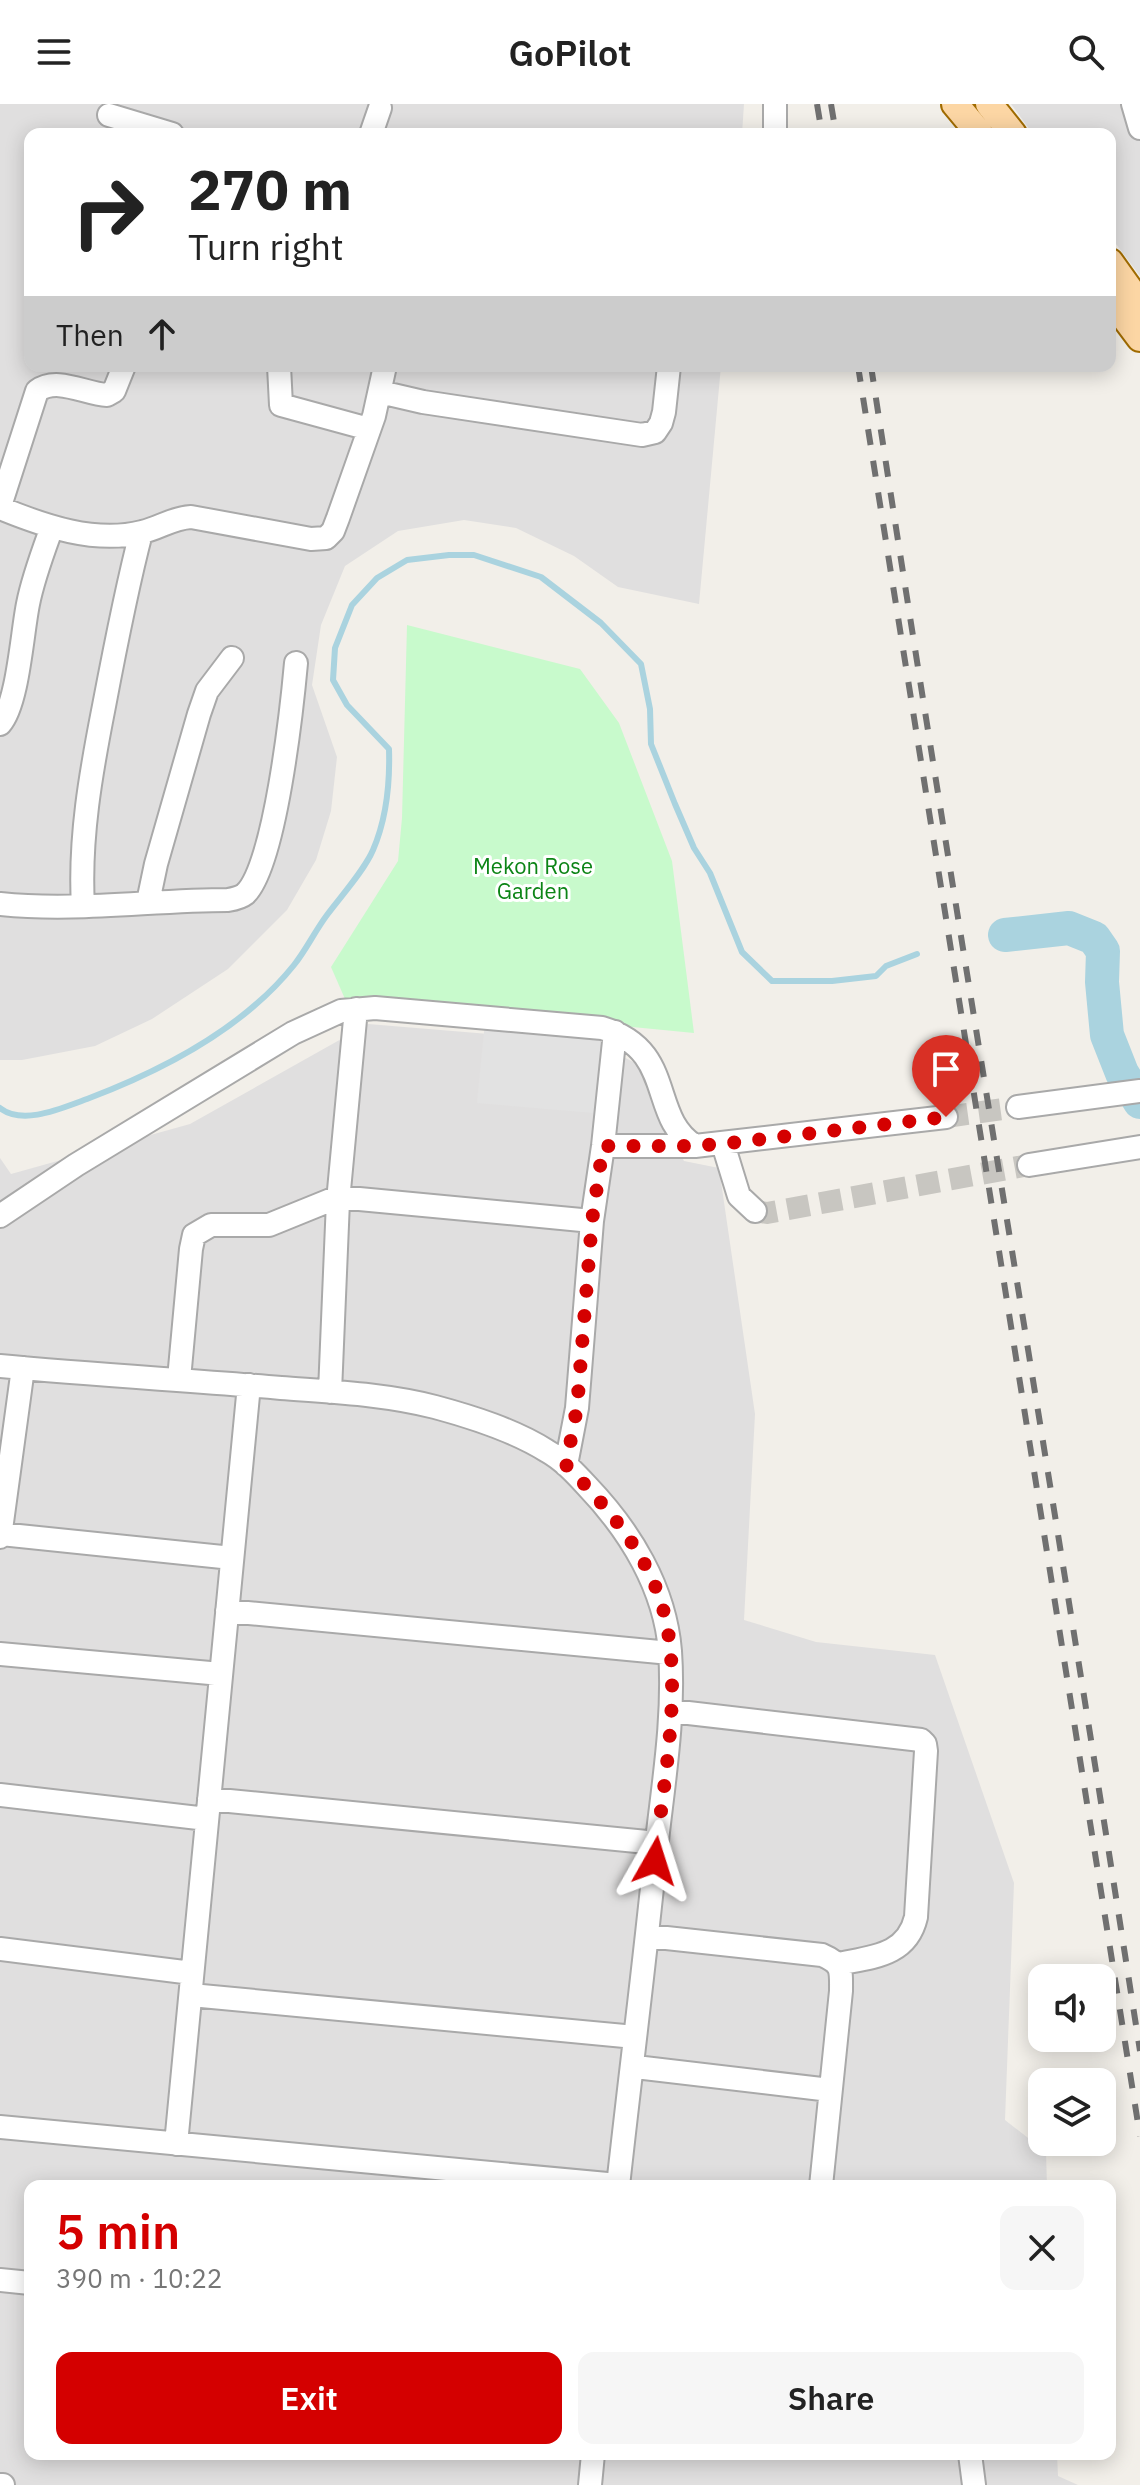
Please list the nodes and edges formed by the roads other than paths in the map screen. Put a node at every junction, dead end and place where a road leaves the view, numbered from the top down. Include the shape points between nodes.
1 (775, 104) edge
2 (955, 104) edge
3 (989, 104) edge
4 (1133, 104) edge
5 (380, 108) dead end
6 (109, 115) dead end
7 (152, 128) edge
8 (373, 128) edge
9 (775, 128) edge
10 (975, 128) edge
11 (1008, 128) edge
12 (1140, 128) edge
13 (1116, 270) edge
14 (1140, 304) edge
15 (1116, 306) edge
16 (1140, 338) edge
17 (122, 372) edge
18 (279, 372) edge
19 (384, 372) edge
20 (668, 372) edge
21 (380, 392) junction
22 (369, 429) junction
23 (0, 507) edge
24 (52, 527) junction
25 (141, 533) junction
26 (232, 658) dead end
27 (296, 663) dead end
28 (0, 724) edge
29 (148, 902) junction
30 (0, 904) edge
31 (83, 906) junction
32 (356, 1009) junction
33 (615, 1032) junction
34 (1140, 1091) edge
35 (1018, 1107) tunnel mouth
36 (946, 1117) tunnel mouth
37 (723, 1144) junction
38 (603, 1146) junction
39 (695, 1146) junction
40 (1140, 1147) edge
41 (1029, 1165) tunnel mouth
42 (338, 1197) junction
43 (755, 1211) dead end
44 (0, 1216) edge
45 (592, 1221) junction
46 (0, 1366) edge
47 (23, 1368) junction
48 (179, 1379) junction
49 (249, 1385) junction
50 (330, 1392) junction
51 (566, 1465) junction
52 (0, 1535) edge
53 (232, 1558) junction
54 (227, 1611) junction
55 (670, 1653) junction
56 (0, 1654) edge
57 (221, 1674) junction
58 (671, 1711) junction
59 (0, 1795) edge
60 (208, 1809) junction
61 (657, 1843) junction
62 (648, 1936) junction
63 (0, 1949) edge
64 (838, 1964) junction
65 (191, 1984) junction
66 (635, 2037) junction
67 (644, 2068) dead end
68 (830, 2090) junction
69 (0, 2127) edge
70 (176, 2144) junction
71 (555, 2180) edge
72 (619, 2180) edge
73 (822, 2180) edge
74 (0, 2280) edge
75 (24, 2282) edge
76 (592, 2460) edge
77 (971, 2460) edge
78 (590, 2485) edge
79 (974, 2485) edge

1 - 9 street
2 - 10 main road
3 - 11 main road
4 - 12 street
5 - 8 street
6 - 7 street
13 - 14 main road
15 - 16 main road
17 - 23 street via 107,395 54,384 37,391
18 - 22 street via 281,405
19 - 21 street
20 - 21 street via 661,423 655,432 642,435
21 - 22 street
22 - 25 street via 326,538 191,517
23 - 24 street
24 - 25 street via 105,535
24 - 28 street via 29,602 14,694
25 - 31 street via 96,751 81,859
26 - 29 street via 207,691 199,714
27 - 29 street via 273,824 250,887 237,898
29 - 31 street
30 - 31 street
32 - 33 street via 413,1010
32 - 42 street
32 - 44 street via 293,1033
33 - 38 street
33 - 39 street via 641,1050 681,1137
34 - 35 street
36 - 37 street
37 - 39 street
37 - 43 street via 739,1196
38 - 39 street
38 - 45 street
40 - 41 street
42 - 45 street
42 - 48 street via 269,1225 211,1225 194,1235
42 - 50 street
45 - 51 street via 577,1408
46 - 47 street
47 - 48 street
47 - 52 street
48 - 49 street
49 - 50 street
49 - 53 street
50 - 51 street via 434,1407 516,1435
51 - 55 street via 628,1536 647,1569 660,1599
52 - 53 street
53 - 54 street
54 - 55 street
54 - 57 street
55 - 58 street
56 - 57 street
57 - 60 street
58 - 61 street
58 - 64 street via 925,1744 913,1931 896,1949
59 - 60 street
60 - 61 street
60 - 65 street
61 - 62 street
62 - 64 street via 822,1955
62 - 66 street
63 - 65 street
64 - 68 street via 841,1991
65 - 66 street
65 - 70 street
66 - 72 street
67 - 68 street
68 - 73 street
69 - 70 street
70 - 71 street
74 - 75 street
76 - 78 street
77 - 79 street

